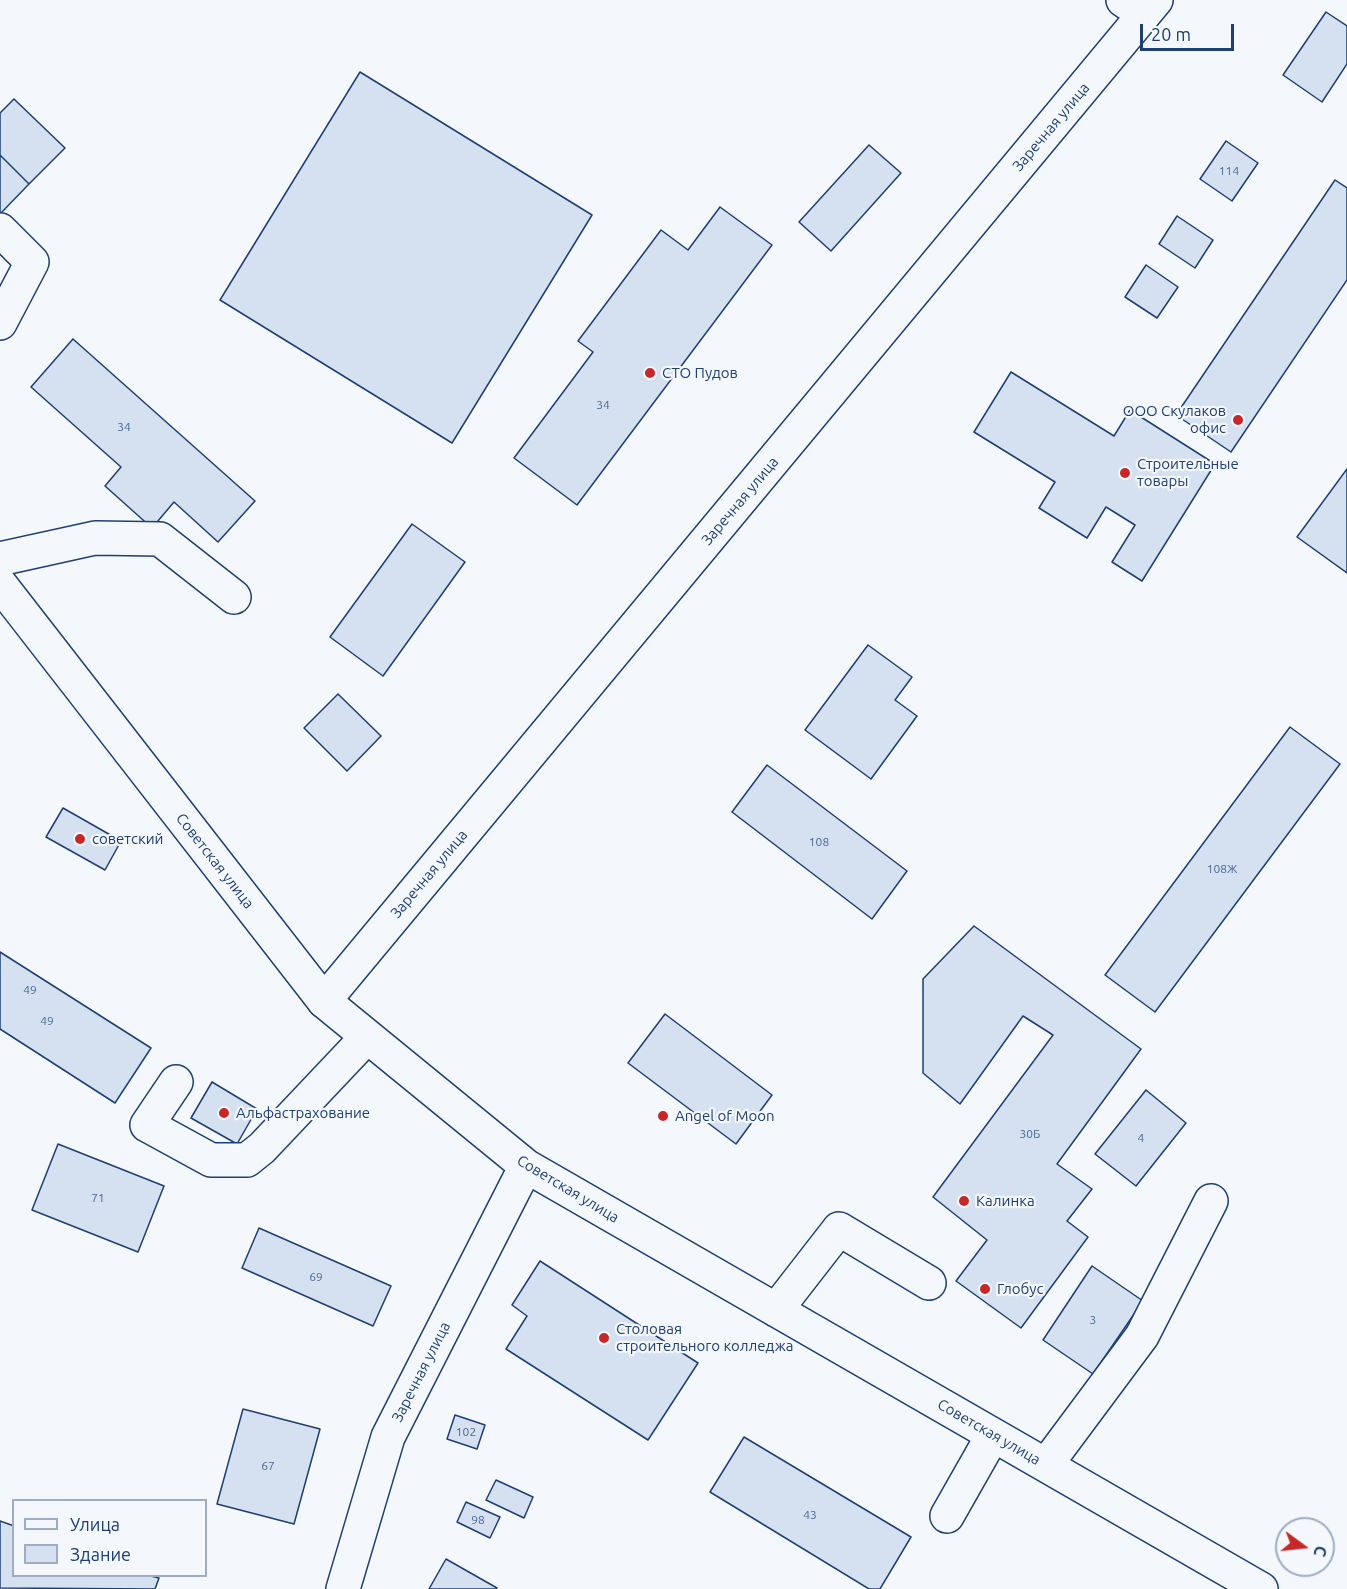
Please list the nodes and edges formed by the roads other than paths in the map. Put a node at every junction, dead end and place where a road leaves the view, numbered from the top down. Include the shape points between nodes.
1 (1141, 5) edge
2 (0, 230) edge
3 (0, 322) edge
4 (0, 559) edge
5 (0, 584) edge
6 (234, 597) dead end
7 (324, 1001) junction
8 (367, 1036) junction
9 (176, 1082) dead end
10 (526, 1166) junction
11 (1211, 1201) dead end
12 (929, 1283) dead end
13 (776, 1310) junction
14 (993, 1435) junction
15 (1046, 1466) junction
16 (947, 1516) dead end
17 (343, 1589) edge
18 (1261, 1589) edge

1 - 7 main road, Заречная улица
2 - 3 main road via 32,262
4 - 6 main road via 95,538 160,538
5 - 7 main road, Советская улица
7 - 8 main road, Советская улица
8 - 9 main road via 247,1160 211,1160 147,1125
8 - 10 main road, Советская улица
10 - 13 main road, Советская улица
10 - 17 main road, Заречная улица via 388,1437
11 - 15 main road via 1142,1336
12 - 13 main road via 839,1229
13 - 14 main road, Советская улица
14 - 15 main road, Советская улица
14 - 16 main road
15 - 18 main road, Советская улица

